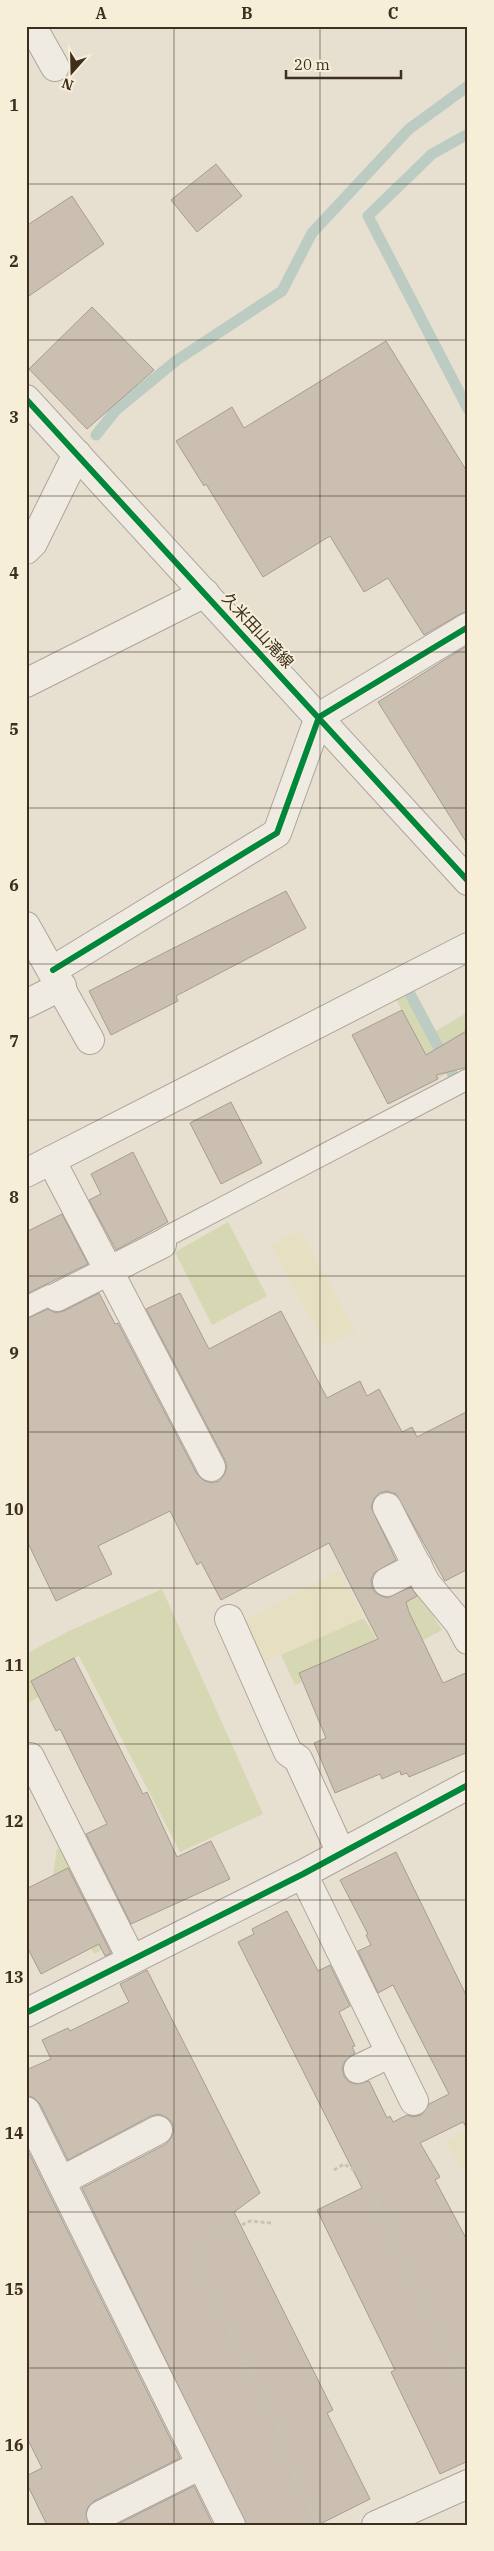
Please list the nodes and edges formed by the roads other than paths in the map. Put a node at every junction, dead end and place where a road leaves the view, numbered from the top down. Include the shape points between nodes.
1 (32, 26) edge
2 (55, 67) dead end
3 (26, 399) edge
4 (77, 454) junction
5 (26, 550) edge
6 (205, 593) junction
7 (468, 627) edge
8 (26, 683) edge
9 (319, 717) junction
10 (468, 881) edge
11 (26, 926) edge
12 (468, 946) edge
13 (57, 978) junction
14 (26, 1004) edge
15 (90, 1040) dead end
16 (468, 1079) edge
17 (51, 1160) junction
18 (26, 1173) edge
19 (162, 1244) joint
20 (108, 1272) junction
21 (57, 1297) joint
22 (26, 1307) edge
23 (211, 1467) dead end
24 (387, 1507) dead end
25 (418, 1566) junction
26 (387, 1582) dead end
27 (229, 1619) dead end
28 (468, 1640) edge
29 (30, 1757) dead end
30 (468, 1785) edge
31 (341, 1853) junction
32 (303, 1874) junction
33 (132, 1960) junction
34 (26, 2014) edge
35 (391, 2053) junction
36 (358, 2069) dead end
37 (414, 2101) dead end
38 (26, 2111) edge
39 (158, 2130) dead end
40 (61, 2181) junction
41 (201, 2465) junction
42 (468, 2484) edge
43 (101, 2515) dead end
44 (231, 2525) edge
45 (376, 2525) edge

1 - 2 street
3 - 4 street, 久米田山滝線
4 - 5 street via 33,543
4 - 6 street, 久米田山滝線
6 - 8 street
6 - 9 street, 久米田山滝線
7 - 9 street
9 - 10 street, 久米田山滝線
9 - 13 street via 278,833
11 - 13 street
12 - 17 street
13 - 14 street
13 - 15 street
16 - 19 lane via 164,1238
17 - 18 street
17 - 20 street
19 - 20 street
20 - 21 street
20 - 23 street
21 - 22 lane via 50,1296
24 - 25 street
25 - 26 street
25 - 28 street via 426,1583 459,1622
27 - 31 street via 288,1752 298,1759
29 - 33 street
30 - 31 street
31 - 32 street
32 - 33 street
32 - 35 street
33 - 34 street
35 - 36 street
35 - 37 street
38 - 40 street
39 - 40 street
40 - 41 street
41 - 43 street
41 - 44 street
42 - 45 street

